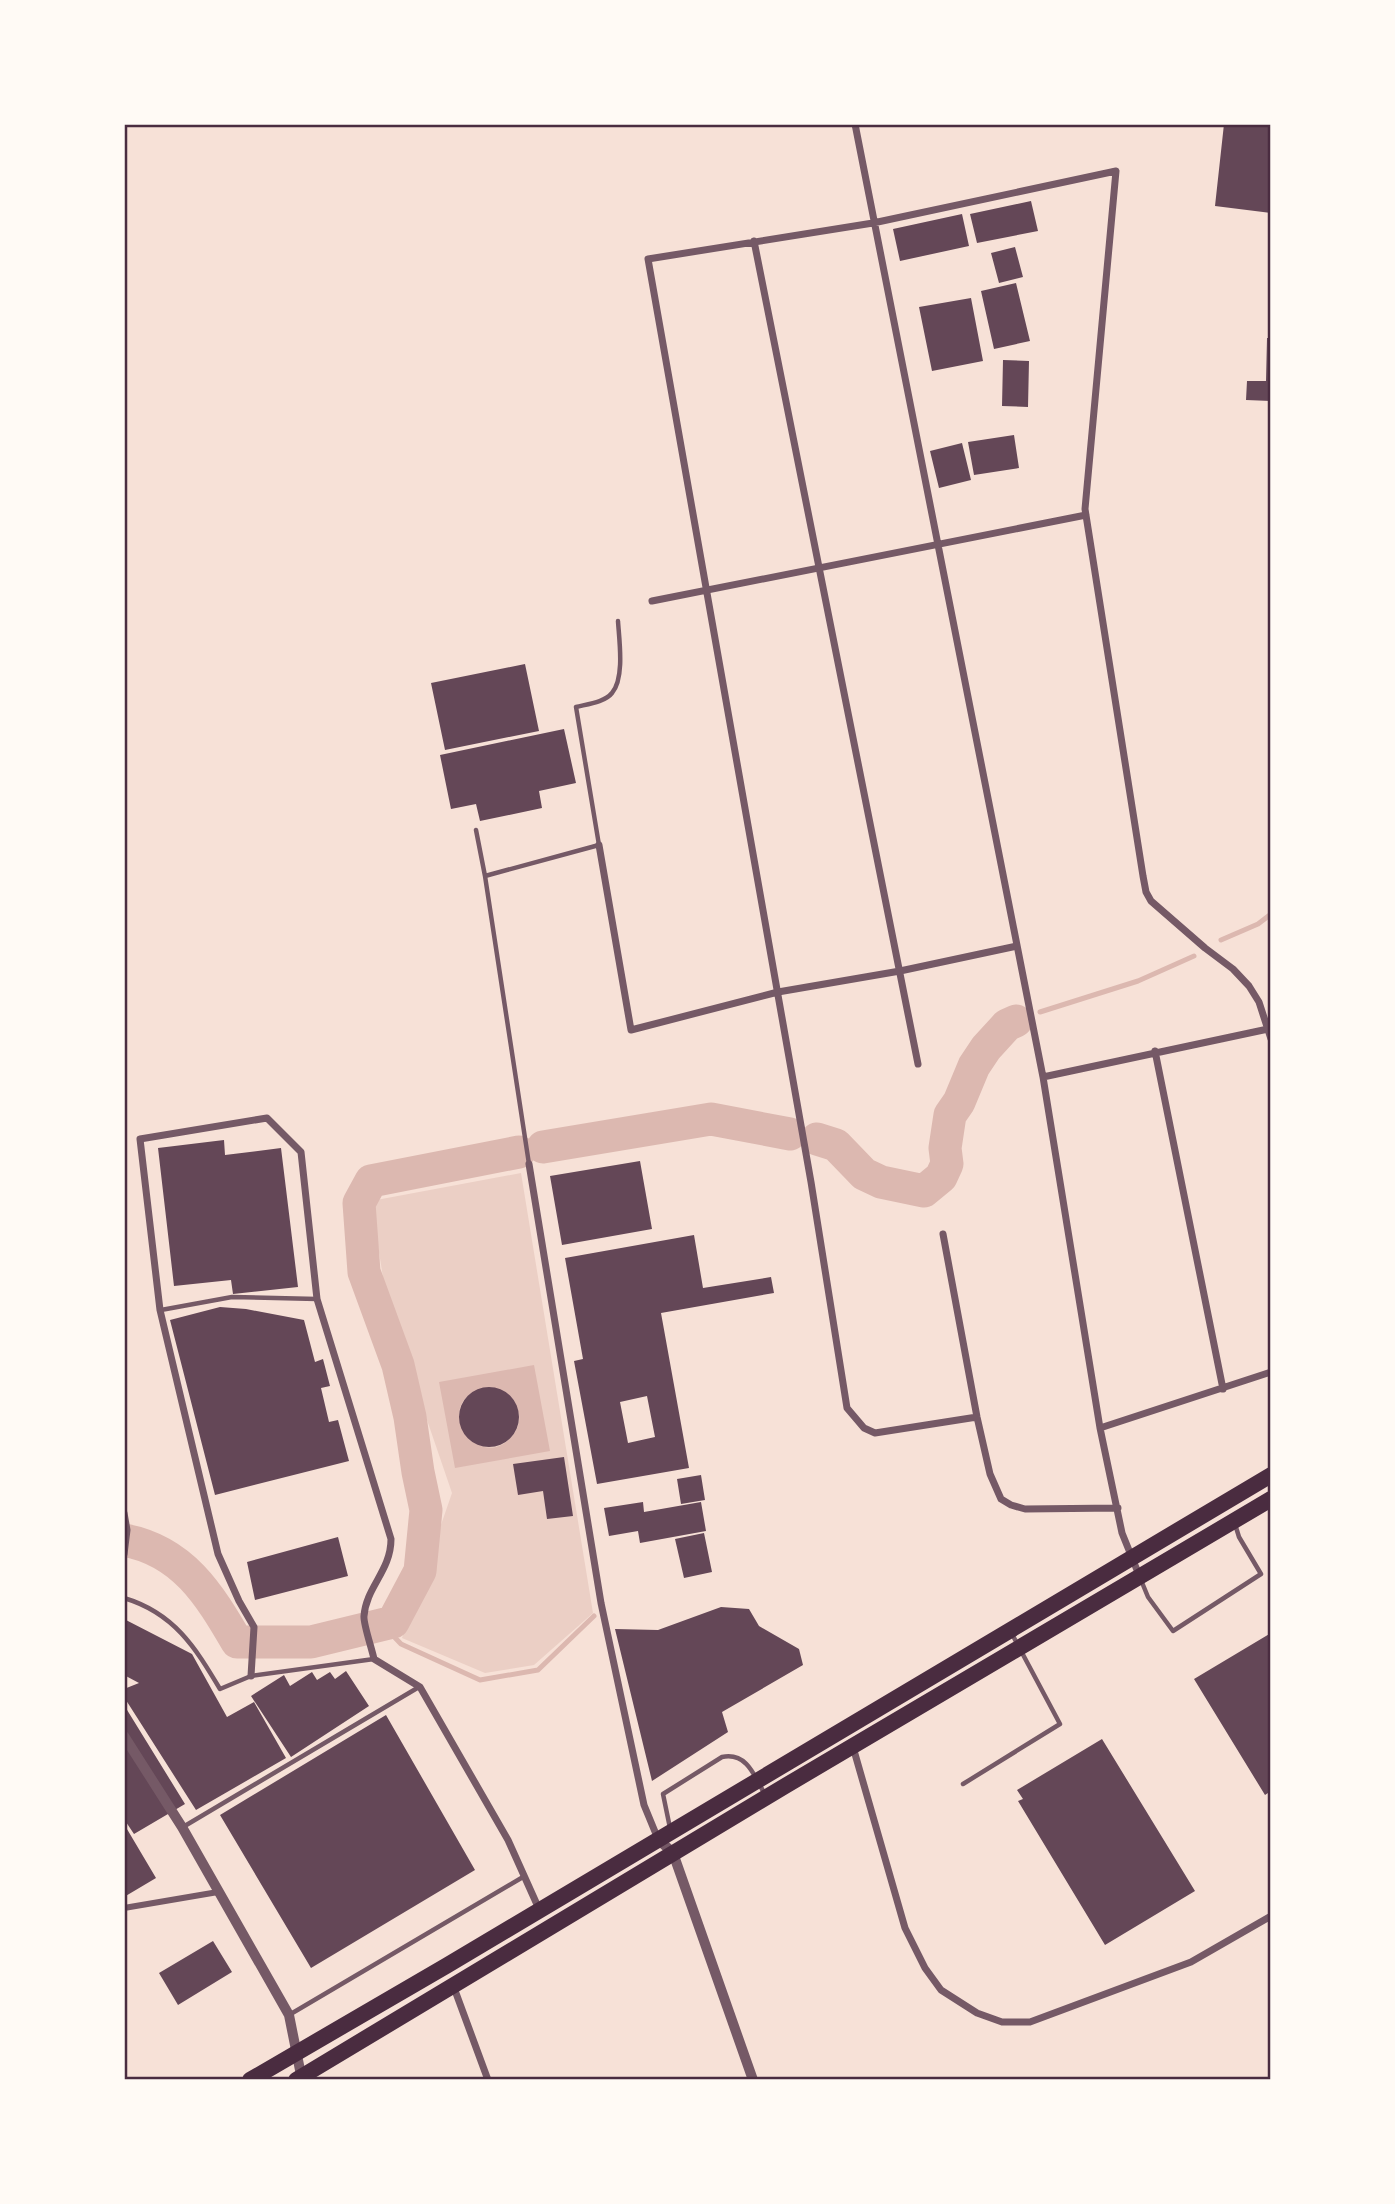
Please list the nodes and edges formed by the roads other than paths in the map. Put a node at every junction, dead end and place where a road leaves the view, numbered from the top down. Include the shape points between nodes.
1 (855, 124) edge
2 (873, 223) junction
3 (754, 241) junction
4 (1086, 515) junction
5 (937, 544) junction
6 (820, 567) junction
7 (707, 590) junction
8 (652, 601) dead end
9 (618, 621) dead end
10 (476, 830) dead end
11 (599, 845) junction
12 (485, 876) junction
13 (1017, 946) junction
14 (900, 971) junction
15 (778, 992) junction
16 (1268, 1029) junction
17 (1271, 1040) edge
18 (1155, 1051) junction
19 (918, 1064) dead end
20 (1043, 1077) junction
21 (529, 1164) joint
22 (943, 1234) dead end
23 (317, 1299) junction
24 (160, 1310) junction
25 (1271, 1372) edge
26 (1223, 1389) junction
27 (977, 1417) junction
28 (1100, 1428) junction
29 (1271, 1475) edge
30 (1271, 1499) edge
31 (1118, 1508) junction
32 (124, 1513) edge
33 (1234, 1521) junction
34 (124, 1554) edge
35 (1131, 1558) junction
36 (1139, 1576) junction
37 (124, 1598) edge
38 (1010, 1630) junction
39 (1018, 1647) junction
40 (374, 1659) junction
41 (251, 1676) junction
42 (420, 1687) junction
43 (124, 1736) edge
44 (853, 1747) junction
45 (757, 1780) junction
46 (963, 1784) dead end
47 (766, 1797) junction
48 (182, 1827) junction
49 (664, 1835) junction
50 (673, 1853) junction
51 (523, 1877) junction
52 (218, 1892) junction
53 (124, 1908) edge
54 (539, 1909) junction
55 (1271, 1916) edge
56 (452, 1984) junction
57 (289, 2015) junction
58 (296, 2052) junction
59 (300, 2079) edge
60 (250, 2080) edge
61 (488, 2080) edge
62 (753, 2080) edge

1 - 2 street
2 - 3 street
2 - 4 street via 1116,171
2 - 5 street
3 - 6 street
3 - 7 street via 649,259
4 - 5 street
4 - 16 street via 1146,891 1158,907 1241,977 1255,993
5 - 6 street
5 - 13 street
6 - 7 street
6 - 14 street
7 - 8 street
7 - 15 street
9 - 11 lane via 619,679 612,694 576,707
10 - 12 lane
11 - 12 lane
11 - 15 street via 631,1030
12 - 21 lane
13 - 14 street
13 - 20 street
14 - 15 street
14 - 19 street
15 - 27 street via 847,1408 864,1428 876,1433
16 - 17 street
16 - 18 street
18 - 20 street
18 - 26 street
20 - 28 street
21 - 49 street via 601,1603 644,1805
22 - 27 street
23 - 24 lane via 232,1297
23 - 24 street via 301,1152 267,1118 140,1139
23 - 40 street via 391,1539 389,1559 367,1595 363,1620
24 - 41 street via 218,1554 254,1627
25 - 26 street
26 - 28 street
27 - 31 street via 1001,1499 1025,1509
28 - 31 street
29 - 35 highway
30 - 33 highway
31 - 35 street
32 - 34 street
33 - 36 highway
33 - 36 lane via 1261,1574 1173,1631
35 - 36 street
35 - 38 highway
36 - 39 highway
37 - 41 lane via 171,1623 197,1649 220,1689
38 - 39 lane
38 - 45 highway
39 - 44 highway
39 - 46 lane via 1059,1724
40 - 41 lane
40 - 42 street
42 - 48 lane
42 - 51 street via 508,1840
43 - 48 street
44 - 47 highway
44 - 55 street via 905,1928 941,1990 977,2013 1002,2022 1030,2022 1191,1962
45 - 47 lane
45 - 49 highway
45 - 49 lane via 742,1758 722,1757 663,1794
47 - 50 highway
48 - 52 street
49 - 50 street
49 - 54 highway
50 - 56 highway
50 - 62 street
51 - 54 street
51 - 57 lane
52 - 53 street
52 - 57 street
54 - 58 highway
56 - 59 highway
56 - 61 street
57 - 58 street
58 - 59 street
58 - 60 highway

